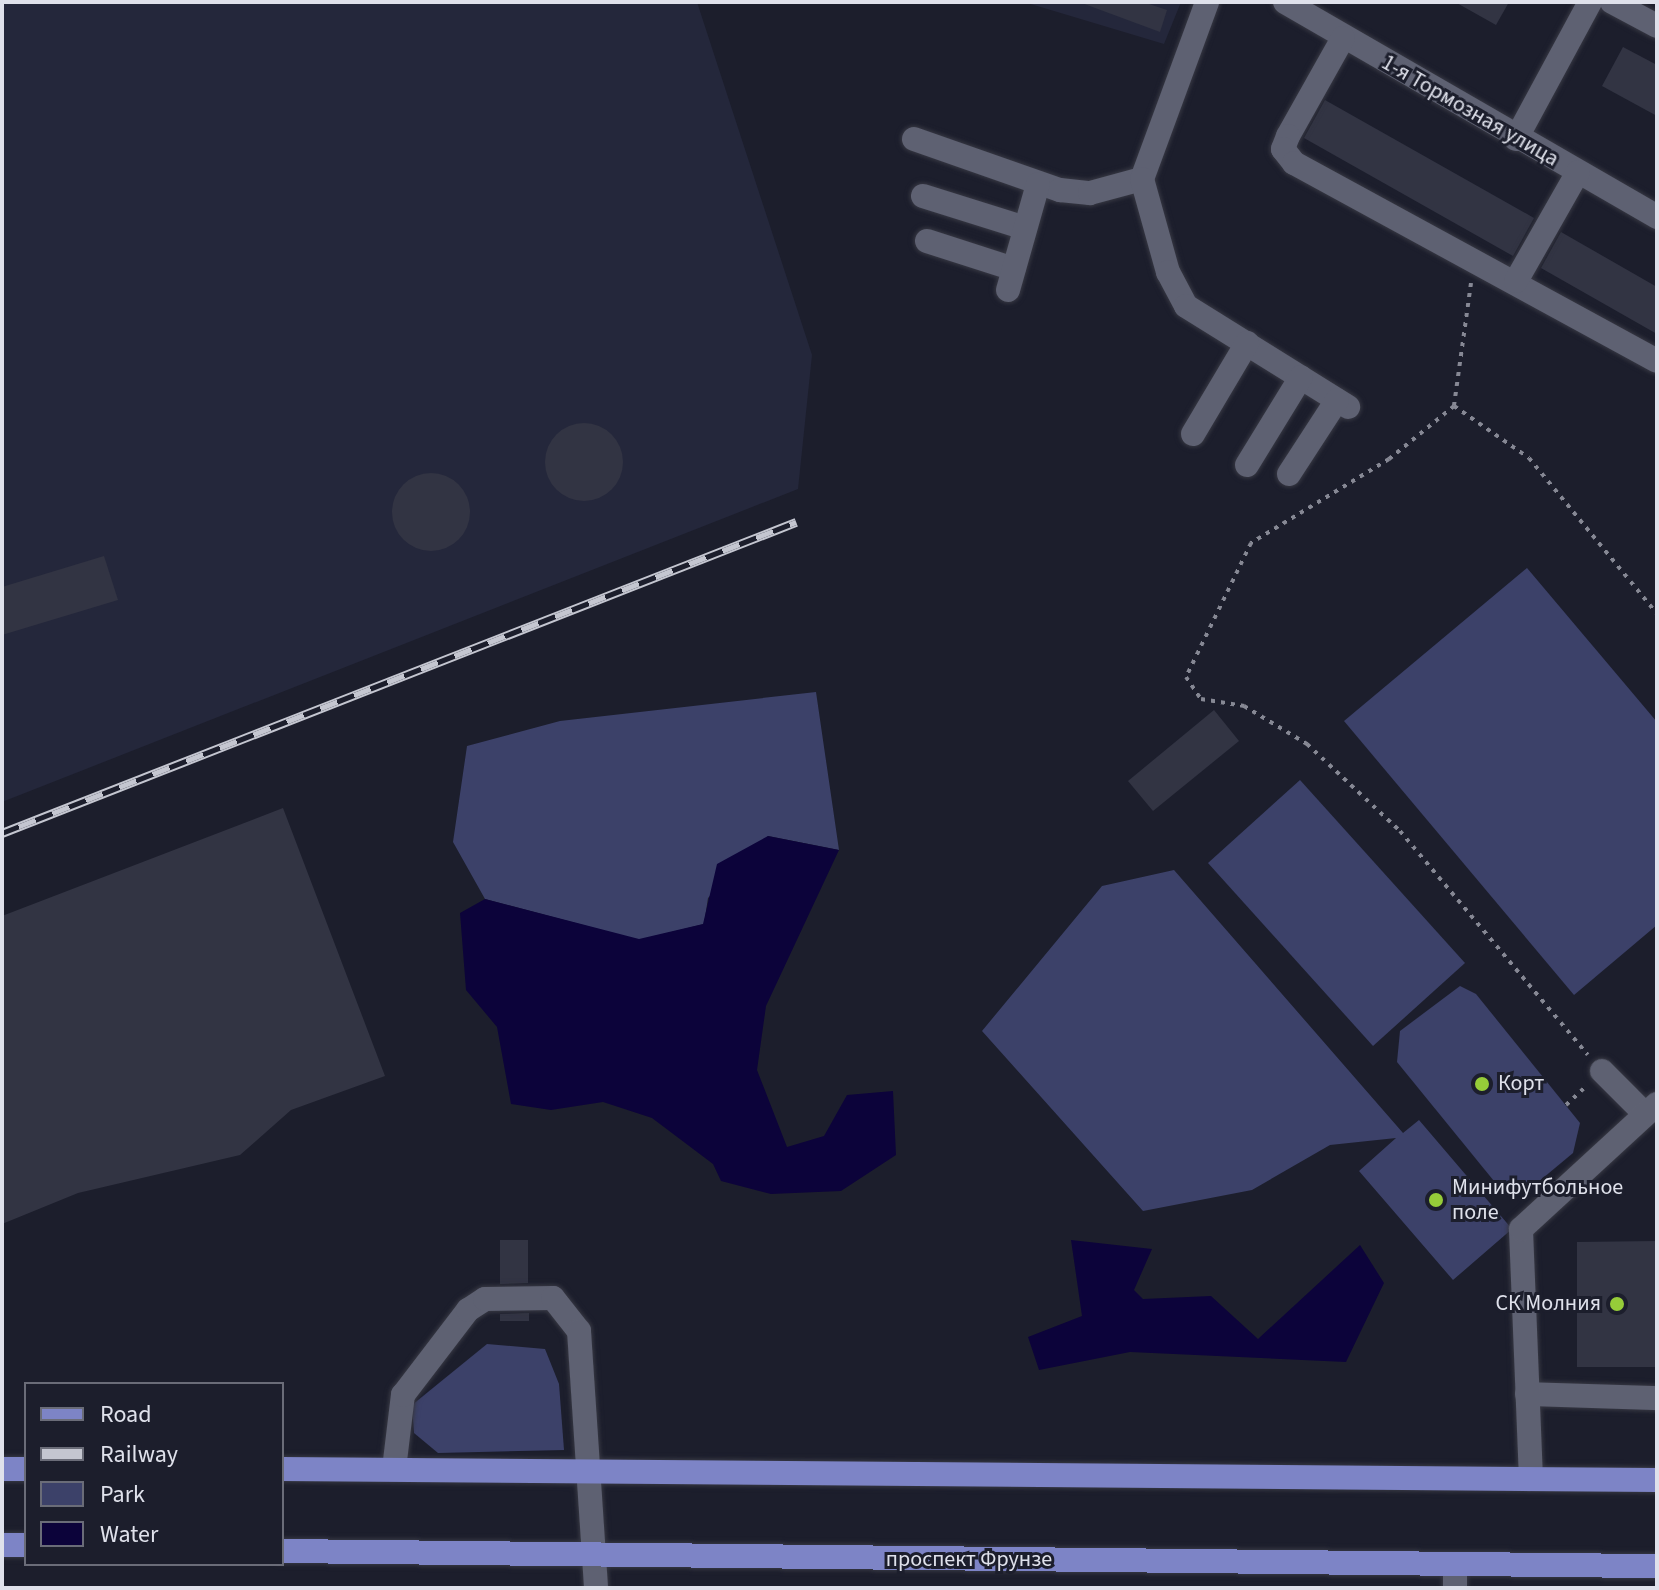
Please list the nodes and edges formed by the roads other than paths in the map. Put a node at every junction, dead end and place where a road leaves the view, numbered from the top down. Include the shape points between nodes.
1 (1207, 2) edge
2 (1285, 2) edge
3 (1590, 2) edge
4 (1614, 2) edge
5 (1657, 26) edge
6 (1343, 38) junction
7 (914, 139) dead end
8 (1516, 139) junction
9 (1578, 172) junction
10 (1142, 179) junction
11 (1038, 184) junction
12 (923, 196) dead end
13 (1657, 217) edge
14 (1025, 228) junction
15 (927, 241) dead end
16 (1516, 281) junction
17 (1247, 343) junction
18 (1657, 361) edge
19 (1301, 377) junction
20 (1193, 434) dead end
21 (1247, 465) dead end
22 (1289, 474) dead end
23 (1602, 1071) road end
24 (1651, 1109) edge
25 (1527, 1394) junction
26 (1657, 1398) edge
27 (2, 1469) edge
28 (24, 1469) edge
29 (284, 1469) edge
30 (394, 1469) junction
31 (588, 1470) junction
32 (1531, 1479) junction
33 (1657, 1480) edge
34 (2, 1545) edge
35 (24, 1545) edge
36 (284, 1551) edge
37 (595, 1557) junction
38 (1657, 1566) edge
39 (1455, 1576) edge
40 (596, 1588) edge

1 - 10 street
2 - 6 street, 1-я Тормозная улица
3 - 8 street
4 - 5 street
6 - 8 street, 1-я Тормозная улица
6 - 16 street via 1283,149 1294,163
7 - 11 street
8 - 9 street, 1-я Тормозная улица
9 - 13 street, 1-я Тормозная улица
9 - 16 street
10 - 11 street via 1090,193
10 - 17 street via 1168,272 1186,306 1208,326
11 - 14 street
12 - 14 street
14 - 15 street via 1011,280
16 - 18 street
17 - 19 street
17 - 20 street
19 - 21 street
19 - 22 street via 1343,404
23 - 24 street
24 - 25 street via 1521,1229
25 - 26 street
25 - 32 street
27 - 28 main road
29 - 30 main road
30 - 31 main road
30 - 31 street via 403,1395 468,1310 485,1299 553,1298 579,1331
31 - 32 main road
31 - 37 street
32 - 33 main road
34 - 35 main road
36 - 37 main road, проспект Фрунзе
37 - 39 main road, проспект Фрунзе
37 - 40 street
38 - 39 main road, проспект Фрунзе

